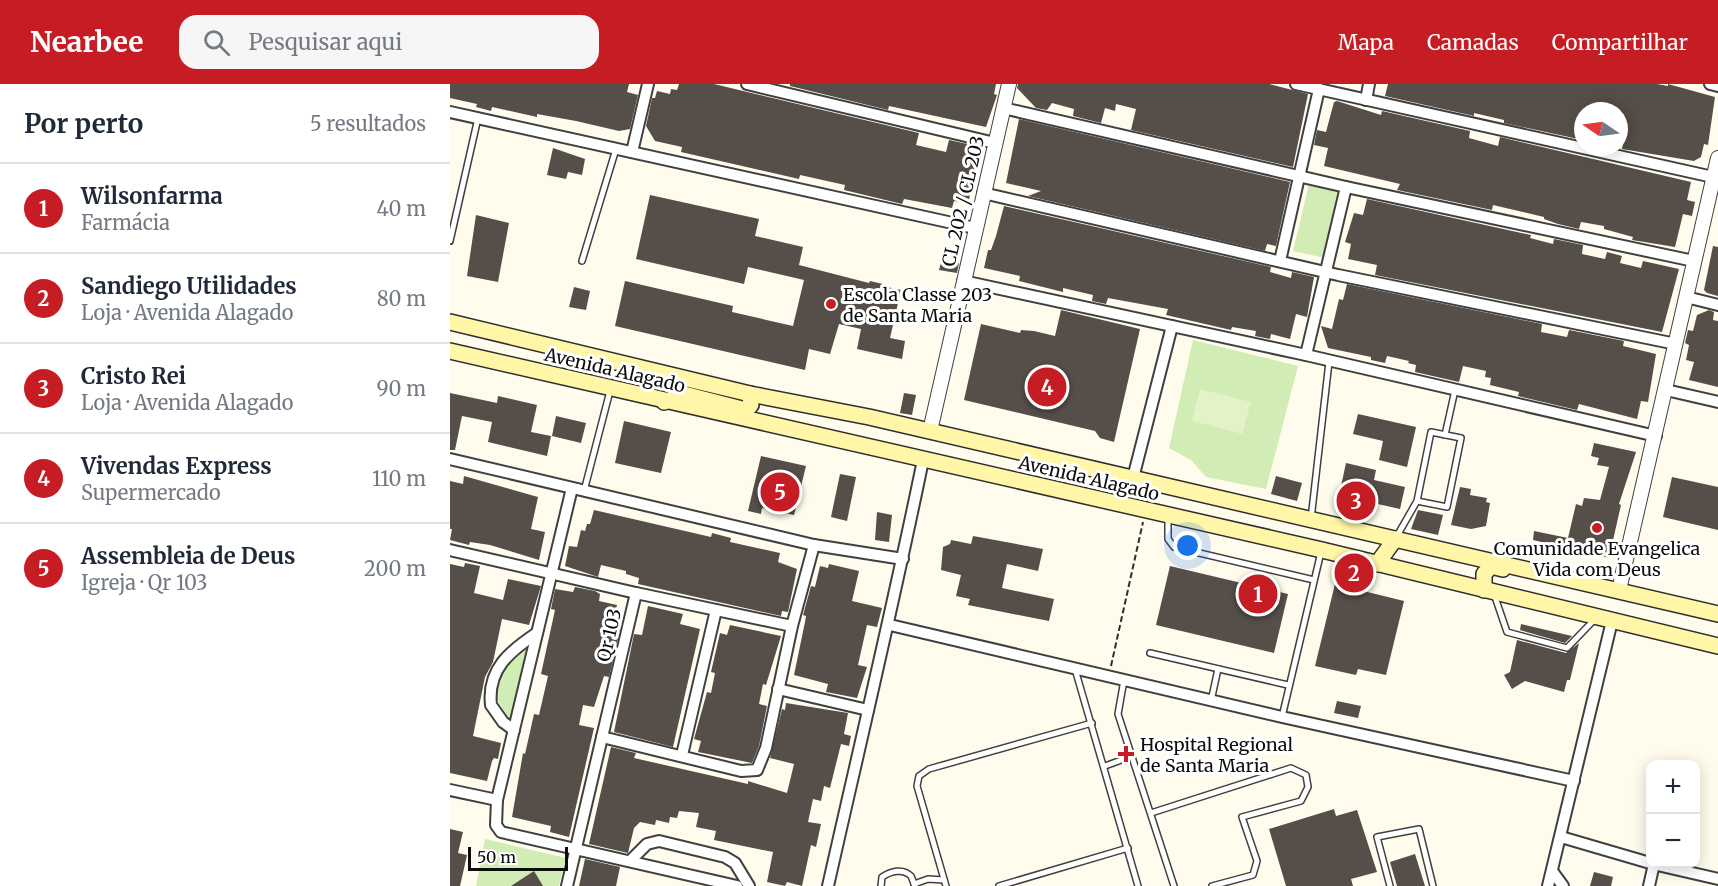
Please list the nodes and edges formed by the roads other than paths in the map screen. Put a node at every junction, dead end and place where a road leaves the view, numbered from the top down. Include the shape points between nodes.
1 (648, 84) edge
2 (747, 84) edge
3 (1009, 84) edge
4 (1296, 84) edge
5 (1370, 84) edge
6 (1710, 84) edge
7 (1718, 86) edge
8 (1319, 89) junction
9 (1366, 100) junction
10 (1003, 108) junction
11 (450, 112) edge
12 (478, 118) junction
13 (995, 143) junction
14 (616, 149) junction
15 (632, 152) junction
16 (1718, 158) edge
17 (1299, 177) junction
18 (1713, 177) junction
19 (1346, 187) junction
20 (983, 193) junction
21 (1712, 214) edge
22 (975, 228) junction
23 (450, 241) edge
24 (582, 261) dead end
25 (1280, 261) junction
26 (1694, 261) junction
27 (1327, 272) junction
28 (963, 281) junction
29 (1686, 297) junction
30 (1718, 305) edge
31 (450, 322) edge
32 (1172, 326) junction
33 (1676, 344) junction
34 (450, 351) edge
35 (1306, 355) junction
36 (1329, 362) junction
37 (610, 389) junction
38 (1455, 390) junction
39 (1666, 390) junction
40 (750, 394) junction
41 (664, 402) junction
42 (1718, 402) edge
43 (869, 417) junction
44 (771, 423) junction
45 (930, 431) junction
46 (1445, 435) junction
47 (1656, 436) junction
48 (450, 459) edge
49 (923, 460) junction
50 (1133, 478) junction
51 (572, 488) junction
52 (584, 490) junction
53 (1417, 501) junction
54 (1168, 516) junction
55 (1311, 520) junction
56 (1395, 539) junction
57 (814, 545) junction
58 (450, 550) edge
59 (1322, 550) junction
60 (903, 559) junction
61 (1377, 564) junction
62 (552, 574) junction
63 (1567, 579) junction
64 (1314, 580) junction
65 (1619, 590) junction
66 (1489, 591) junction
67 (636, 593) junction
68 (716, 610) junction
69 (1718, 614) edge
70 (1596, 618) junction
71 (1612, 621) junction
72 (792, 626) junction
73 (890, 626) junction
74 (537, 633) junction
75 (1718, 646) edge
76 (1150, 653) dead end
77 (1074, 667) junction
78 (1218, 669) junction
79 (1124, 680) junction
80 (1288, 686) junction
81 (778, 690) junction
82 (1211, 701) junction
83 (868, 710) junction
84 (1282, 717) junction
85 (1092, 723) junction
86 (514, 730) junction
87 (602, 737) junction
88 (681, 755) junction
89 (1132, 756) junction
90 (1105, 766) junction
91 (1574, 781) junction
92 (450, 790) edge
93 (497, 800) junction
94 (1151, 813) junction
95 (1561, 837) junction
96 (576, 848) junction
97 (1128, 848) junction
98 (630, 861) junction
99 (1646, 861) edge
100 (1651, 868) edge
101 (1673, 868) edge
102 (1552, 871) junction
103 (944, 879) junction
104 (1718, 879) edge
105 (915, 885) edge
106 (567, 886) edge
107 (737, 886) edge
108 (749, 886) edge
109 (828, 886) edge
110 (881, 886) edge
111 (946, 886) edge
112 (999, 886) edge
113 (1138, 886) edge
114 (1174, 886) edge
115 (1212, 886) edge
116 (1390, 886) edge
117 (1433, 886) edge
118 (1548, 886) edge
119 (1563, 886) edge
120 (1649, 886) edge

1 - 15 street
2 - 13 street
3 - 10 street, CL 202 / CL 203
4 - 8 street
5 - 9 street
6 - 7 street
8 - 9 street
8 - 17 street
9 - 18 street
10 - 13 street, CL 202 / CL 203
10 - 17 street
11 - 12 street
12 - 14 street
12 - 23 lane
13 - 20 street, CL 202 / CL 203
14 - 15 street
14 - 24 lane
15 - 22 street
16 - 18 street
17 - 19 street
17 - 25 street
18 - 21 street
19 - 26 street
19 - 27 street
20 - 22 street, CL 202 / CL 203
20 - 25 street
21 - 26 street
22 - 28 street, CL 202 / CL 203
25 - 27 street
26 - 29 street
27 - 33 street
27 - 35 street
28 - 32 street
28 - 45 street, CL 202 / CL 203
29 - 30 street
29 - 33 street
31 - 40 main road, Avenida Alagado
32 - 35 street
32 - 50 street
33 - 39 street
34 - 37 main road, Avenida Alagado
35 - 36 street
36 - 38 street
36 - 55 lane
37 - 41 main road, Avenida Alagado
37 - 52 lane
38 - 46 lane
38 - 47 street
39 - 42 street
39 - 47 street
40 - 41 main road via 751,405 746,410 684,394
40 - 43 main road, Avenida Alagado
41 - 44 main road, Avenida Alagado
43 - 44 main road via 839,416 775,403
43 - 45 main road, Avenida Alagado
44 - 49 main road, Avenida Alagado
45 - 50 main road, Avenida Alagado
46 - 53 lane via 1431,432
46 - 53 lane via 1461,438 1447,507
47 - 65 street
48 - 51 street
49 - 54 main road, Avenida Alagado
49 - 60 street
50 - 55 main road, Avenida Alagado
51 - 52 street
51 - 62 street
52 - 57 street
53 - 56 lane
54 - 59 main road, Avenida Alagado
54 - 64 lane via 1168,539 1174,547
55 - 56 main road, Avenida Alagado
56 - 61 main road
56 - 63 main road, Avenida Alagado
57 - 60 street
57 - 72 street
58 - 62 street
59 - 61 main road, Avenida Alagado
59 - 64 lane
60 - 73 street
61 - 66 main road, Avenida Alagado
62 - 67 street
62 - 74 street
63 - 65 main road, Avenida Alagado
63 - 66 main road via 1546,580 1491,566 1484,574
64 - 80 lane
65 - 69 main road, Avenida Alagado
66 - 70 main road, Avenida Alagado
66 - 70 lane via 1507,632 1567,648
67 - 68 street, Qr 103
67 - 87 street, Qr 103
68 - 72 street, Qr 103
68 - 88 street
70 - 71 main road, Avenida Alagado
71 - 75 main road, Avenida Alagado
71 - 91 street
72 - 81 street
73 - 77 street
73 - 83 street
74 - 86 street
74 - 86 street via 504,657 495,673 491,705
76 - 78 lane
77 - 79 street
77 - 85 lane
78 - 80 lane
78 - 82 lane
79 - 82 street
79 - 89 lane via 1118,714
80 - 84 lane
81 - 83 street
81 - 88 street via 766,748 757,770 741,771
82 - 84 street
83 - 109 street
84 - 91 street
85 - 90 lane
85 - 103 lane via 919,776 917,786
86 - 93 street
87 - 88 street
87 - 96 street, Qr 103
89 - 90 lane
89 - 94 lane
90 - 97 lane
91 - 95 street
92 - 93 street
93 - 96 street via 494,819 501,832
94 - 114 lane
94 - 115 lane via 1291,768 1306,775 1308,788 1301,801 1242,817 1257,861 1253,875
95 - 99 street
95 - 102 street
96 - 98 street
96 - 106 street, Qr 103
97 - 112 lane
97 - 113 lane
98 - 107 street
98 - 108 street via 647,844 658,841 725,857 735,863
100 - 120 street
101 - 104 street
102 - 118 street
102 - 119 street
103 - 105 lane via 928,879
103 - 111 lane
105 - 110 lane via 909,873 898,871 882,877
116 - 117 lane via 1377,837 1419,829

